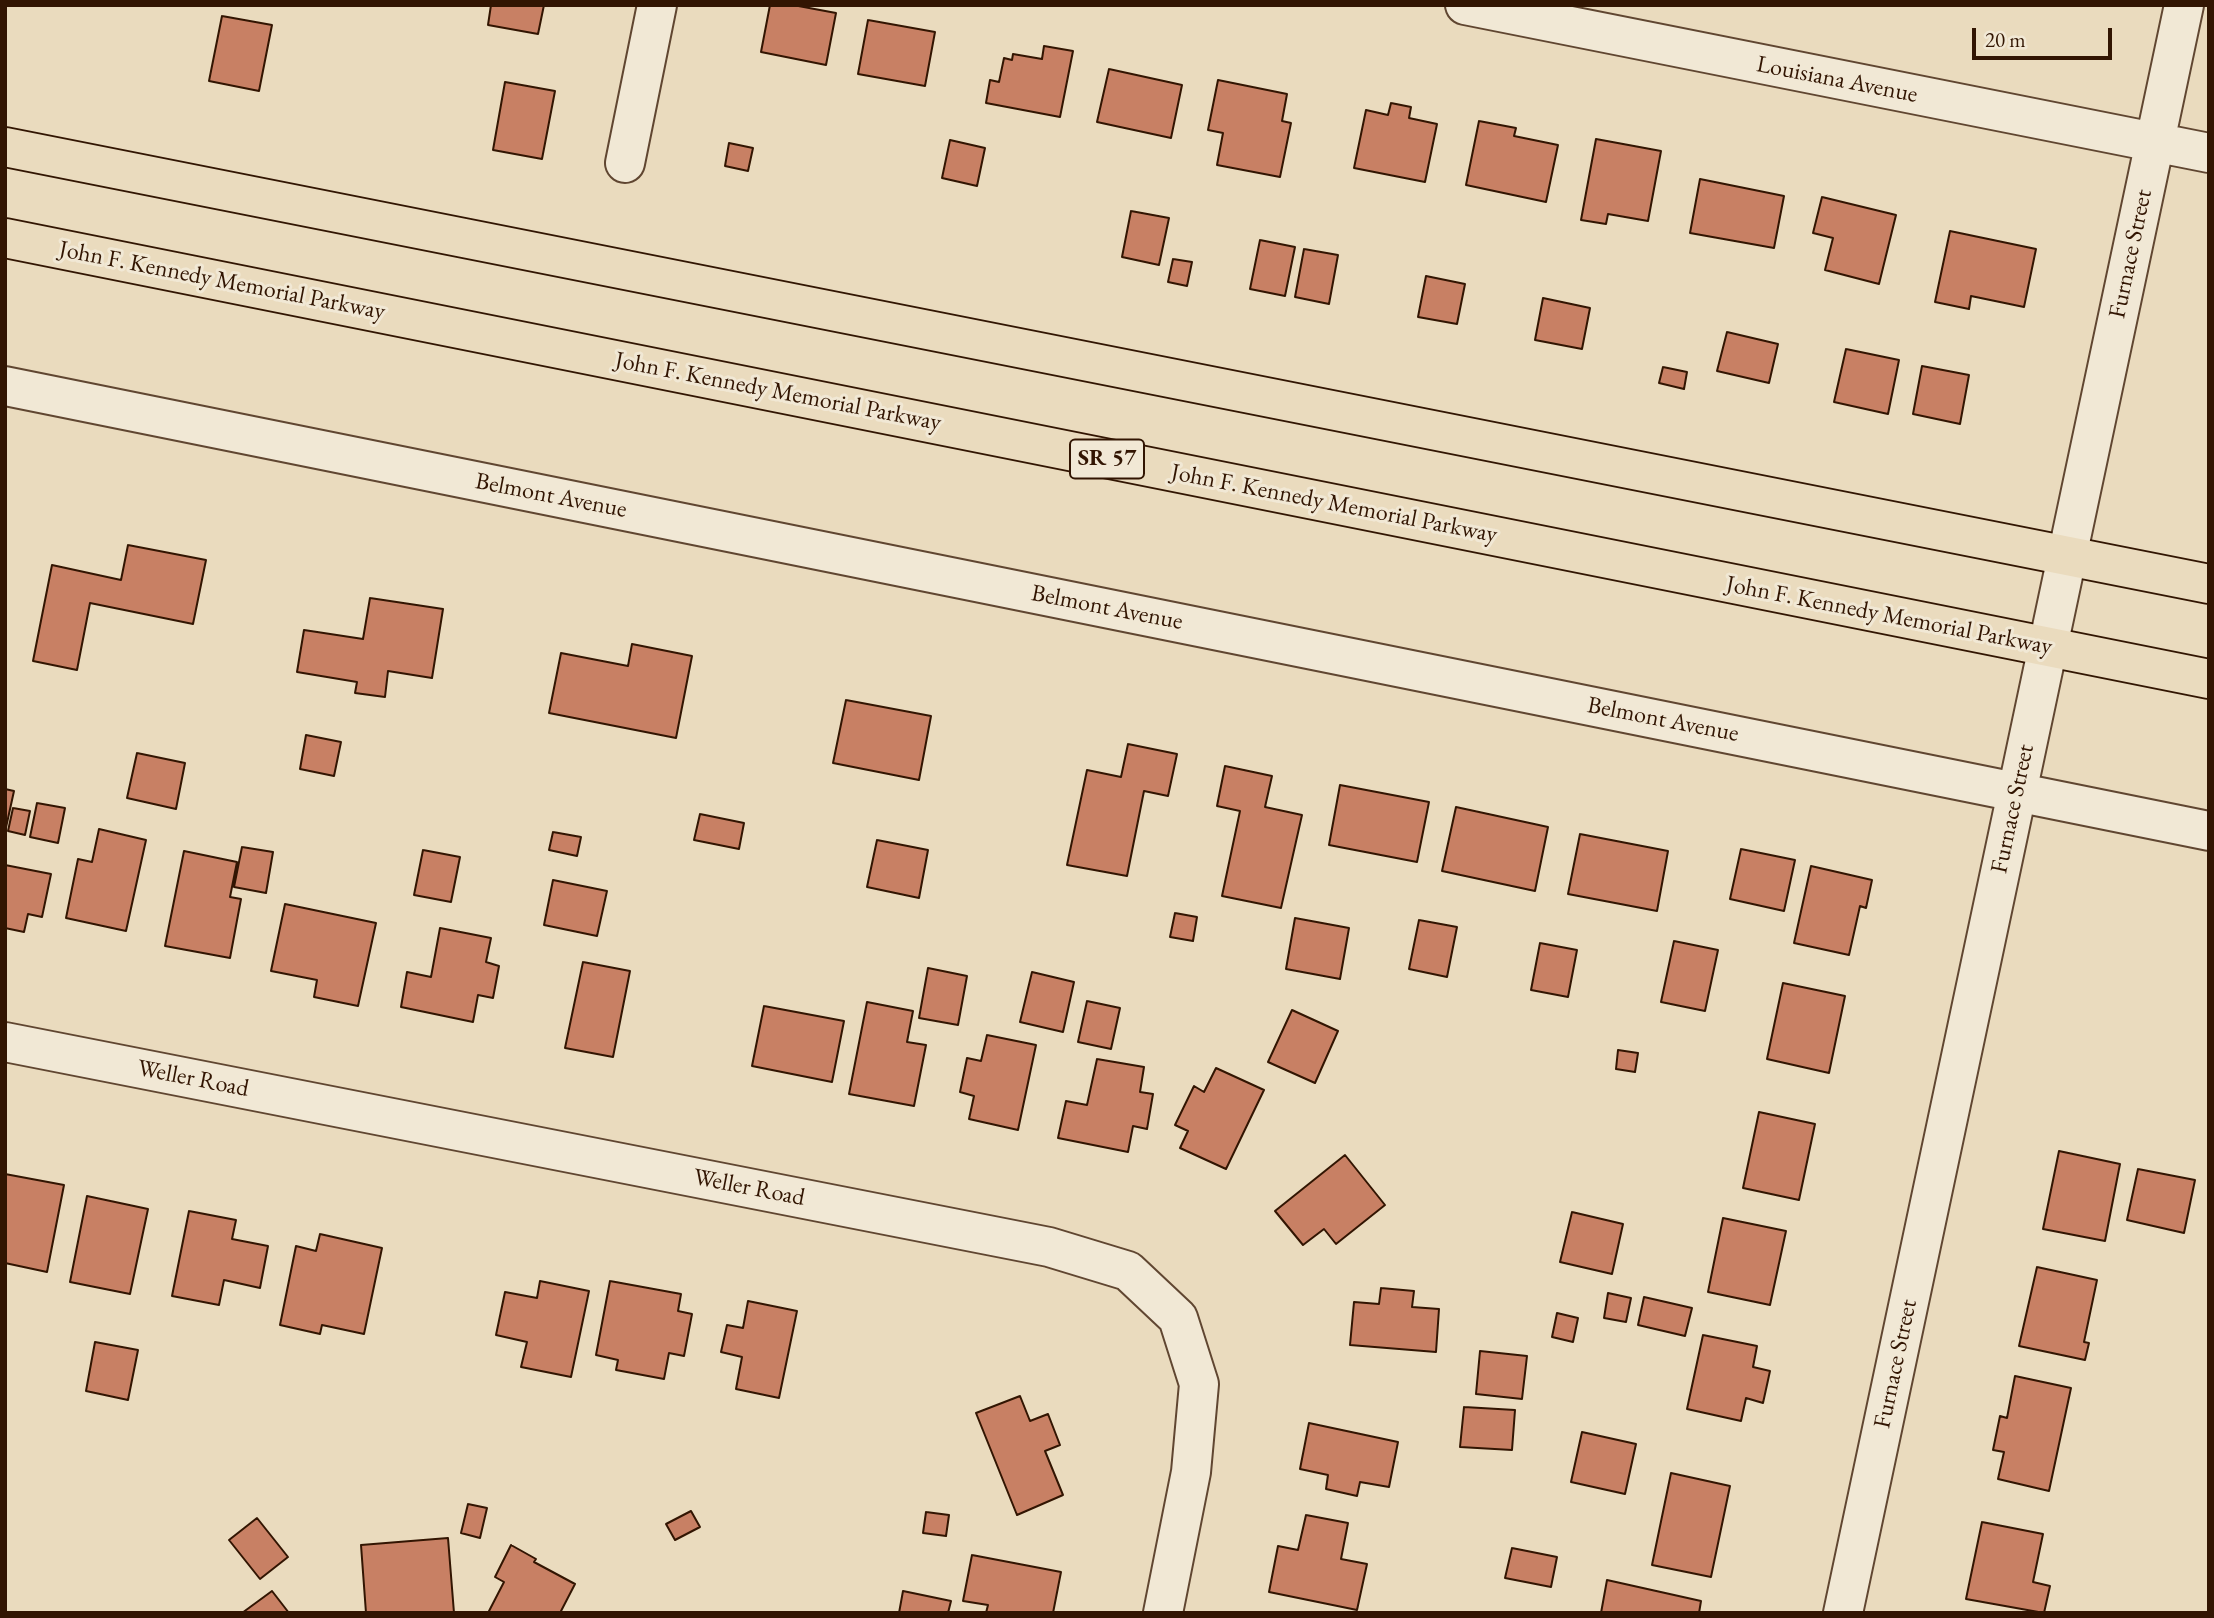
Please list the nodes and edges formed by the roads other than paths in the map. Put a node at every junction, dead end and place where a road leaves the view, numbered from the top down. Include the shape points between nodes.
1 (657, 5) edge
2 (1465, 5) edge
3 (2184, 5) edge
4 (2154, 143) junction
5 (5, 147) edge
6 (2209, 153) edge
7 (625, 163) dead end
8 (5, 238) edge
9 (5, 386) edge
10 (2067, 555) junction
11 (2209, 584) edge
12 (2048, 647) junction
13 (2209, 679) edge
14 (2017, 792) junction
15 (2209, 831) edge
16 (5, 1042) edge
17 (1163, 1613) edge
18 (1843, 1613) edge

1 - 7 street
2 - 4 street, Louisiana Avenue
3 - 4 street, Furnace Street
4 - 6 street, Louisiana Avenue
4 - 10 street, Furnace Street
5 - 10 highway
8 - 12 highway, John F. Kennedy Memorial Parkway / SR 57
9 - 14 street, Belmont Avenue
10 - 11 highway
10 - 12 street, Furnace Street
12 - 13 highway, John F. Kennedy Memorial Parkway / SR 57
12 - 14 street, Furnace Street
14 - 15 street, Belmont Avenue
14 - 18 street, Furnace Street
16 - 17 street, Weller Road via 1049,1247 1128,1271 1178,1318 1199,1384 1191,1472

